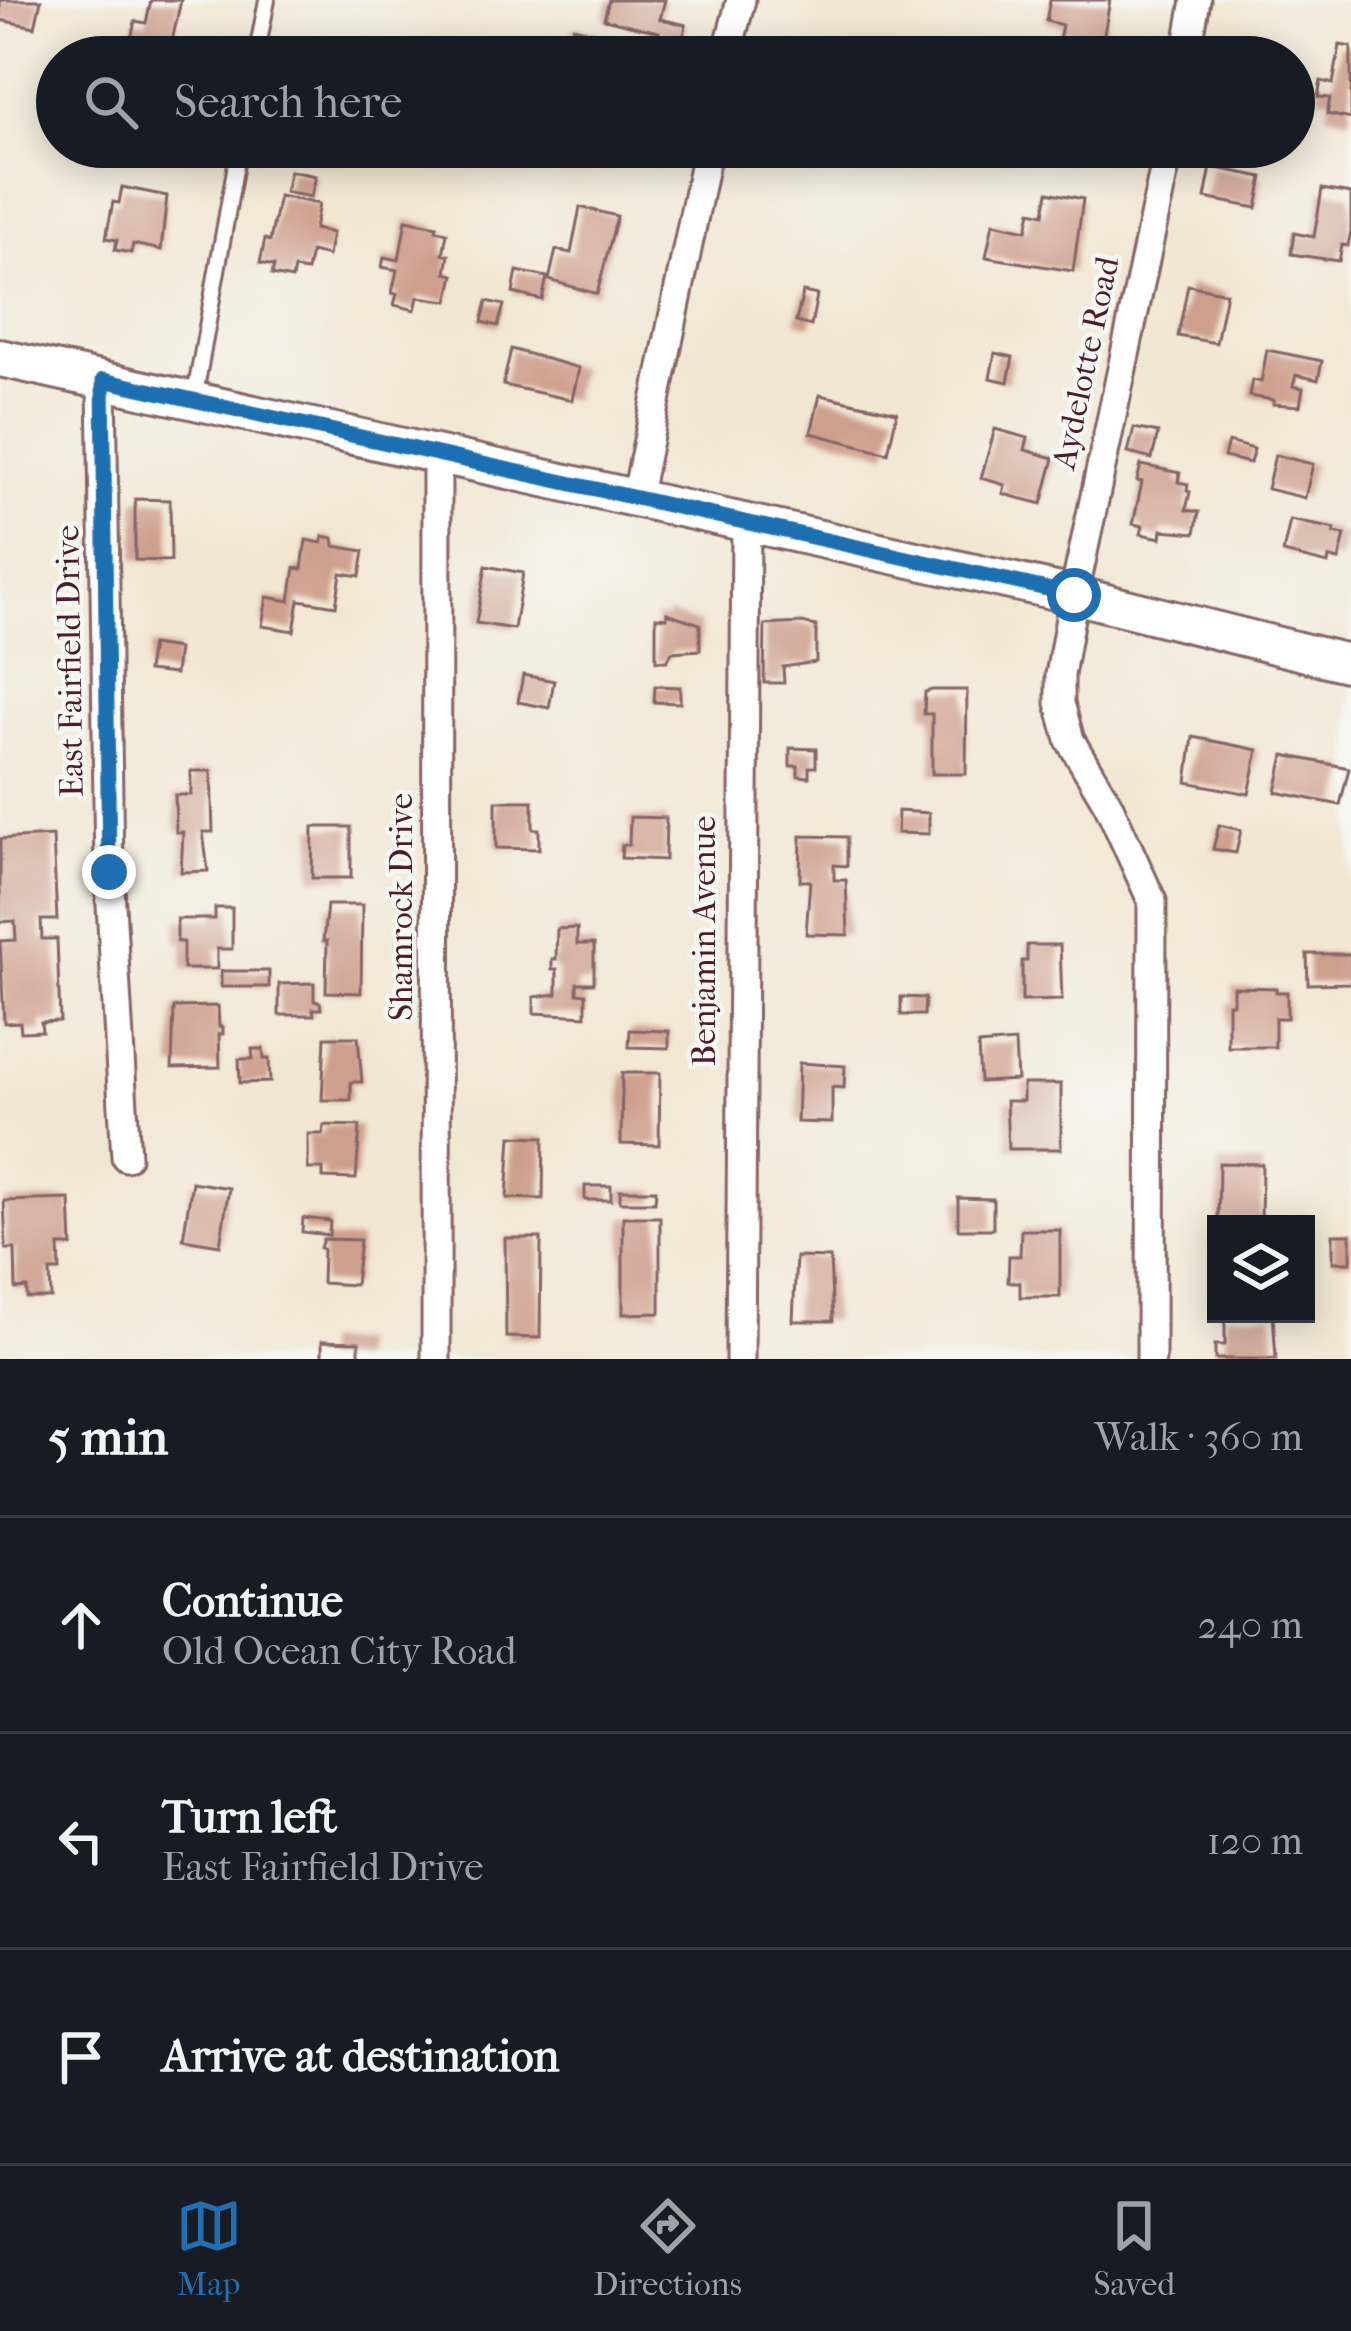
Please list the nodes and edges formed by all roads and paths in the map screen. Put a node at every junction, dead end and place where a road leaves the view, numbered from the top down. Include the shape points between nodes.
1 (267, 0) edge
2 (741, 0) edge
3 (1196, 0) edge
4 (260, 36) edge
5 (733, 36) edge
6 (1190, 36) edge
7 (235, 168) edge
8 (704, 168) edge
9 (1165, 168) edge
10 (0, 358) edge
11 (103, 380) junction
12 (194, 400) junction
13 (437, 455) junction
14 (636, 499) junction
15 (746, 523) junction
16 (1074, 595) junction
17 (1351, 664) edge
18 (126, 1157) dead end
19 (436, 1359) edge
20 (740, 1359) edge
21 (1151, 1359) edge

1 - 4 lane
2 - 5 street
3 - 6 street
7 - 12 lane
8 - 14 street
9 - 16 street, Aydelotte Road
10 - 11 main road
11 - 12 main road
11 - 18 street, East Fairfield Drive via 109,872
12 - 13 main road
13 - 14 main road
13 - 19 street, Shamrock Drive
14 - 15 main road
15 - 16 main road
15 - 20 street, Benjamin Avenue
16 - 17 main road
16 - 21 street via 1060,703 1070,740 1152,901

